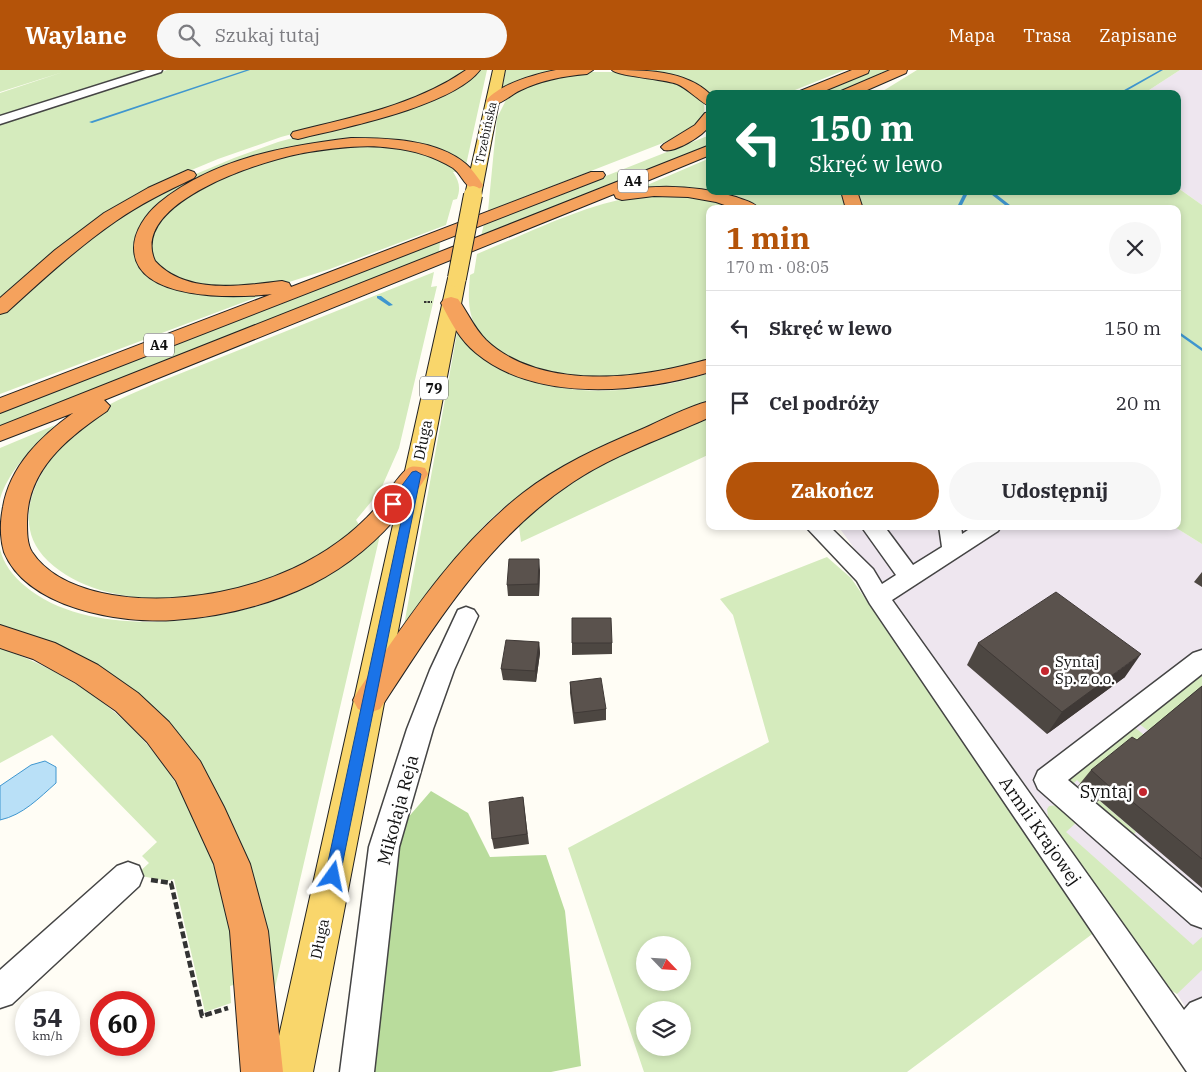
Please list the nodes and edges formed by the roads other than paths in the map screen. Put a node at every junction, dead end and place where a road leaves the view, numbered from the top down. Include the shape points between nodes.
1 (157, 70) edge
2 (474, 70) edge
3 (499, 70) edge
4 (587, 70) edge
5 (618, 70) edge
6 (863, 70) edge
7 (902, 70) edge
8 (815, 90) edge
9 (855, 90) edge
10 (876, 90) edge
11 (706, 98) edge
12 (493, 101) junction
13 (0, 120) edge
14 (706, 121) edge
15 (706, 133) edge
16 (669, 147) junction
17 (706, 152) edge
18 (651, 154) dead end
19 (614, 169) dead end
20 (474, 190) junction
21 (739, 205) edge
22 (555, 212) junction
23 (318, 283) junction
24 (443, 303) junction
25 (0, 308) edge
26 (179, 363) junction
27 (706, 366) edge
28 (0, 406) edge
29 (706, 410) edge
30 (0, 434) edge
31 (416, 474) junction
32 (820, 530) edge
33 (875, 530) edge
34 (950, 530) edge
35 (984, 530) edge
36 (953, 550) junction
37 (910, 578) junction
38 (878, 598) junction
39 (466, 616) dead end
40 (0, 636) edge
41 (1202, 660) edge
42 (369, 700) junction
43 (128, 876) road end
44 (1202, 914) edge
45 (0, 992) edge
46 (1192, 1025) edge
47 (1202, 1064) edge
48 (262, 1072) edge
49 (292, 1072) edge
50 (356, 1072) edge

1 - 13 street
2 - 25 highway via 450,87 423,99 253,149 206,166 153,192 83,236
3 - 12 main road, Trzebińska / 79
4 - 12 highway via 535,78 513,87
5 - 11 highway via 682,82
6 - 8 highway
7 - 9 highway
7 - 10 highway
12 - 20 main road, Trzebińska / 79
14 - 16 highway
15 - 16 highway, A4
16 - 18 highway, A4
17 - 22 highway, A4
19 - 23 highway, A4
20 - 23 highway via 463,169 447,158 407,145 357,143 304,148 240,165 196,184 157,215 143,241 143,256 152,269 162,278 184,286 230,291
20 - 24 main road, Długa / 79, bridge via 457,278
21 - 22 highway via 686,192 650,191
22 - 26 highway, A4
23 - 28 highway, A4
24 - 27 highway via 485,350 521,369 550,377 585,382 628,382
24 - 31 main road, Długa / 79
26 - 30 highway, A4
26 - 31 highway via 118,393 92,410 60,434 30,469 14,506 14,539 19,555 50,584 112,606 160,610 211,605 266,591 319,566 361,540
29 - 42 highway via 575,470 516,511 453,578
31 - 42 main road, Długa / 79
32 - 38 street, Armii Krajowej via 865,575
33 - 37 street
34 - 36 street
35 - 36 street
36 - 37 street
37 - 38 street
38 - 46 street, Armii Krajowej
39 - 50 street, Mikołaja Reja via 420,729 384,847
40 - 48 highway via 44,651 87,674 127,702 158,732 188,771 232,864 249,931
41 - 44 street via 1048,780
42 - 49 main road, Długa / 79
43 - 45 street
46 - 47 street, Armii Krajowej

